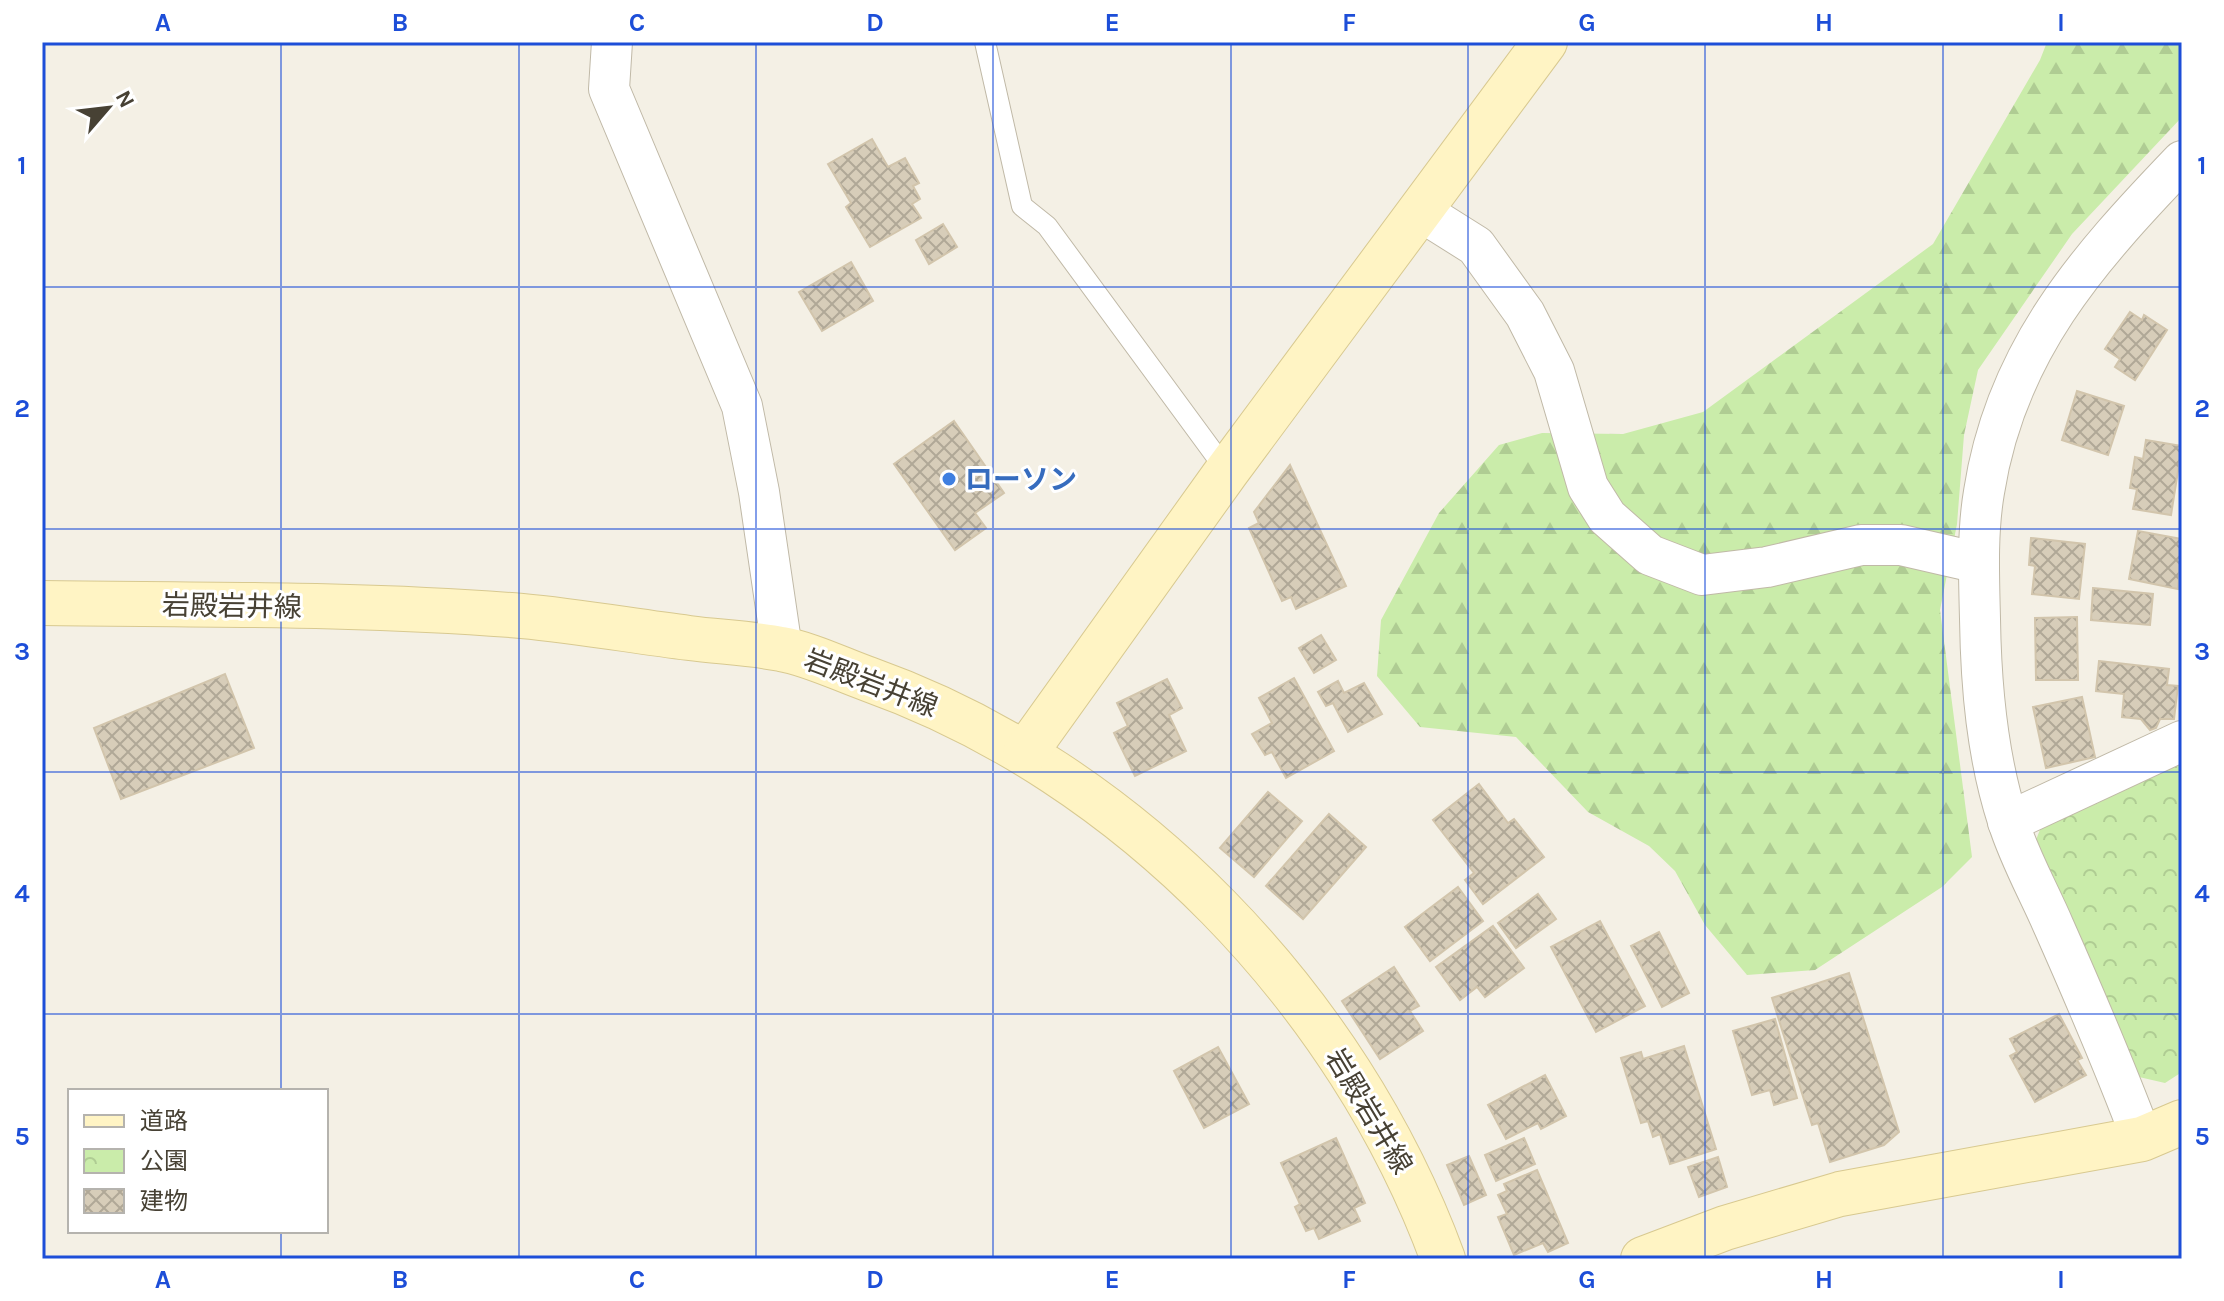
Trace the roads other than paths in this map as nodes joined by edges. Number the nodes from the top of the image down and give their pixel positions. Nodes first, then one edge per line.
1 (612, 42) edge
2 (985, 42) edge
3 (1545, 42) edge
4 (2182, 161) edge
5 (1422, 212) junction
6 (1227, 471) junction
7 (1979, 563) junction
8 (42, 603) edge
9 (782, 649) junction
10 (2182, 741) edge
11 (1025, 753) junction
12 (2008, 822) junction
13 (2182, 1122) edge
14 (2142, 1139) junction
15 (1443, 1259) edge
16 (1643, 1259) edge

1 - 9 street
2 - 6 lane
3 - 5 main road
4 - 7 street
5 - 6 main road
5 - 7 street
6 - 11 main road
7 - 12 street
8 - 9 main road, 岩殿岩井線
9 - 11 main road, 岩殿岩井線
10 - 12 street
11 - 15 main road, 岩殿岩井線
12 - 14 street
13 - 14 main road
14 - 16 main road

